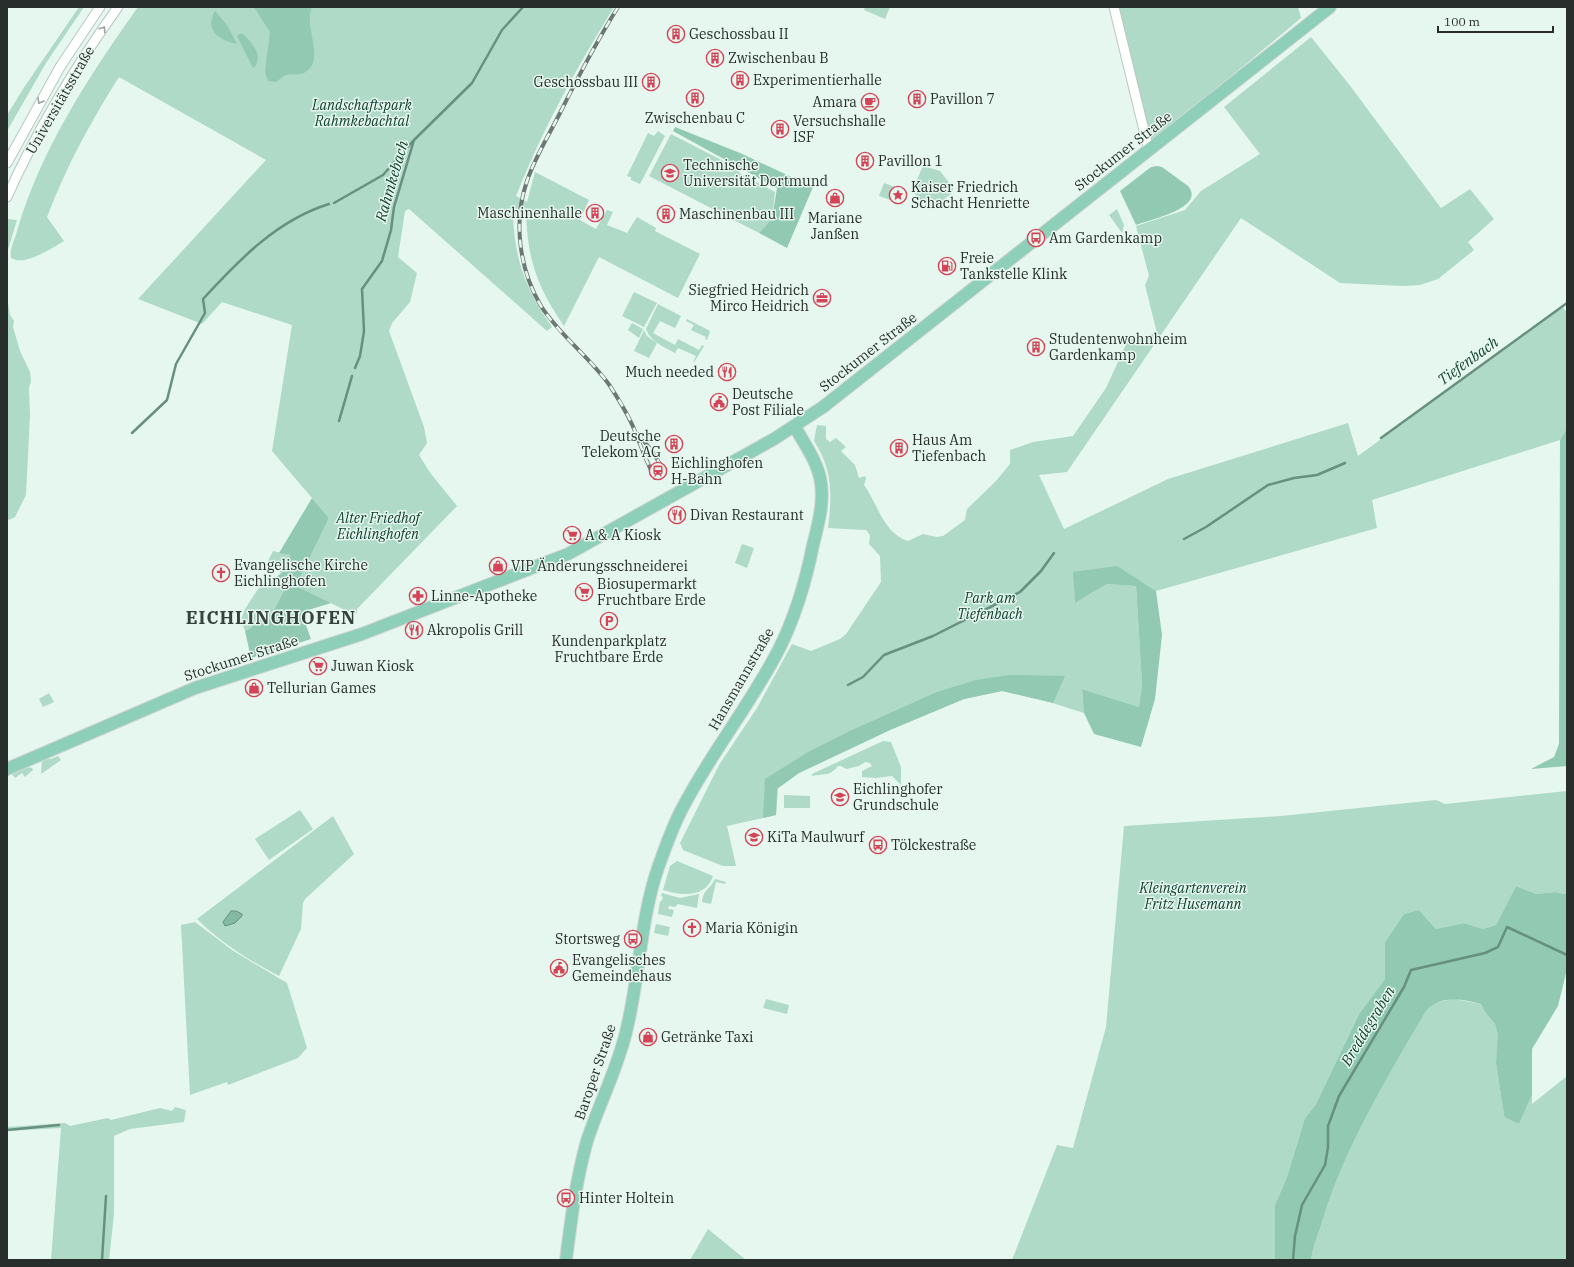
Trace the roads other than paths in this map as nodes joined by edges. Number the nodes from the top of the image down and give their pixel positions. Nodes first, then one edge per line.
1 (100, 7) edge
2 (118, 7) edge
3 (1114, 7) edge
4 (1330, 7) edge
5 (1149, 151) junction
6 (7, 163) edge
7 (7, 197) edge
8 (795, 427) junction
9 (709, 762) joint
10 (7, 770) edge
11 (566, 1260) edge

1 -> 6 street, Universitätsstraße
7 -> 2 street, Universitätsstraße
3 - 5 street
4 - 5 main road, Stockumer Straße
5 - 8 main road, Stockumer Straße
8 - 9 main road, Hansmannstraße
8 - 10 main road, Stockumer Straße
9 - 11 main road, Baroper Straße

